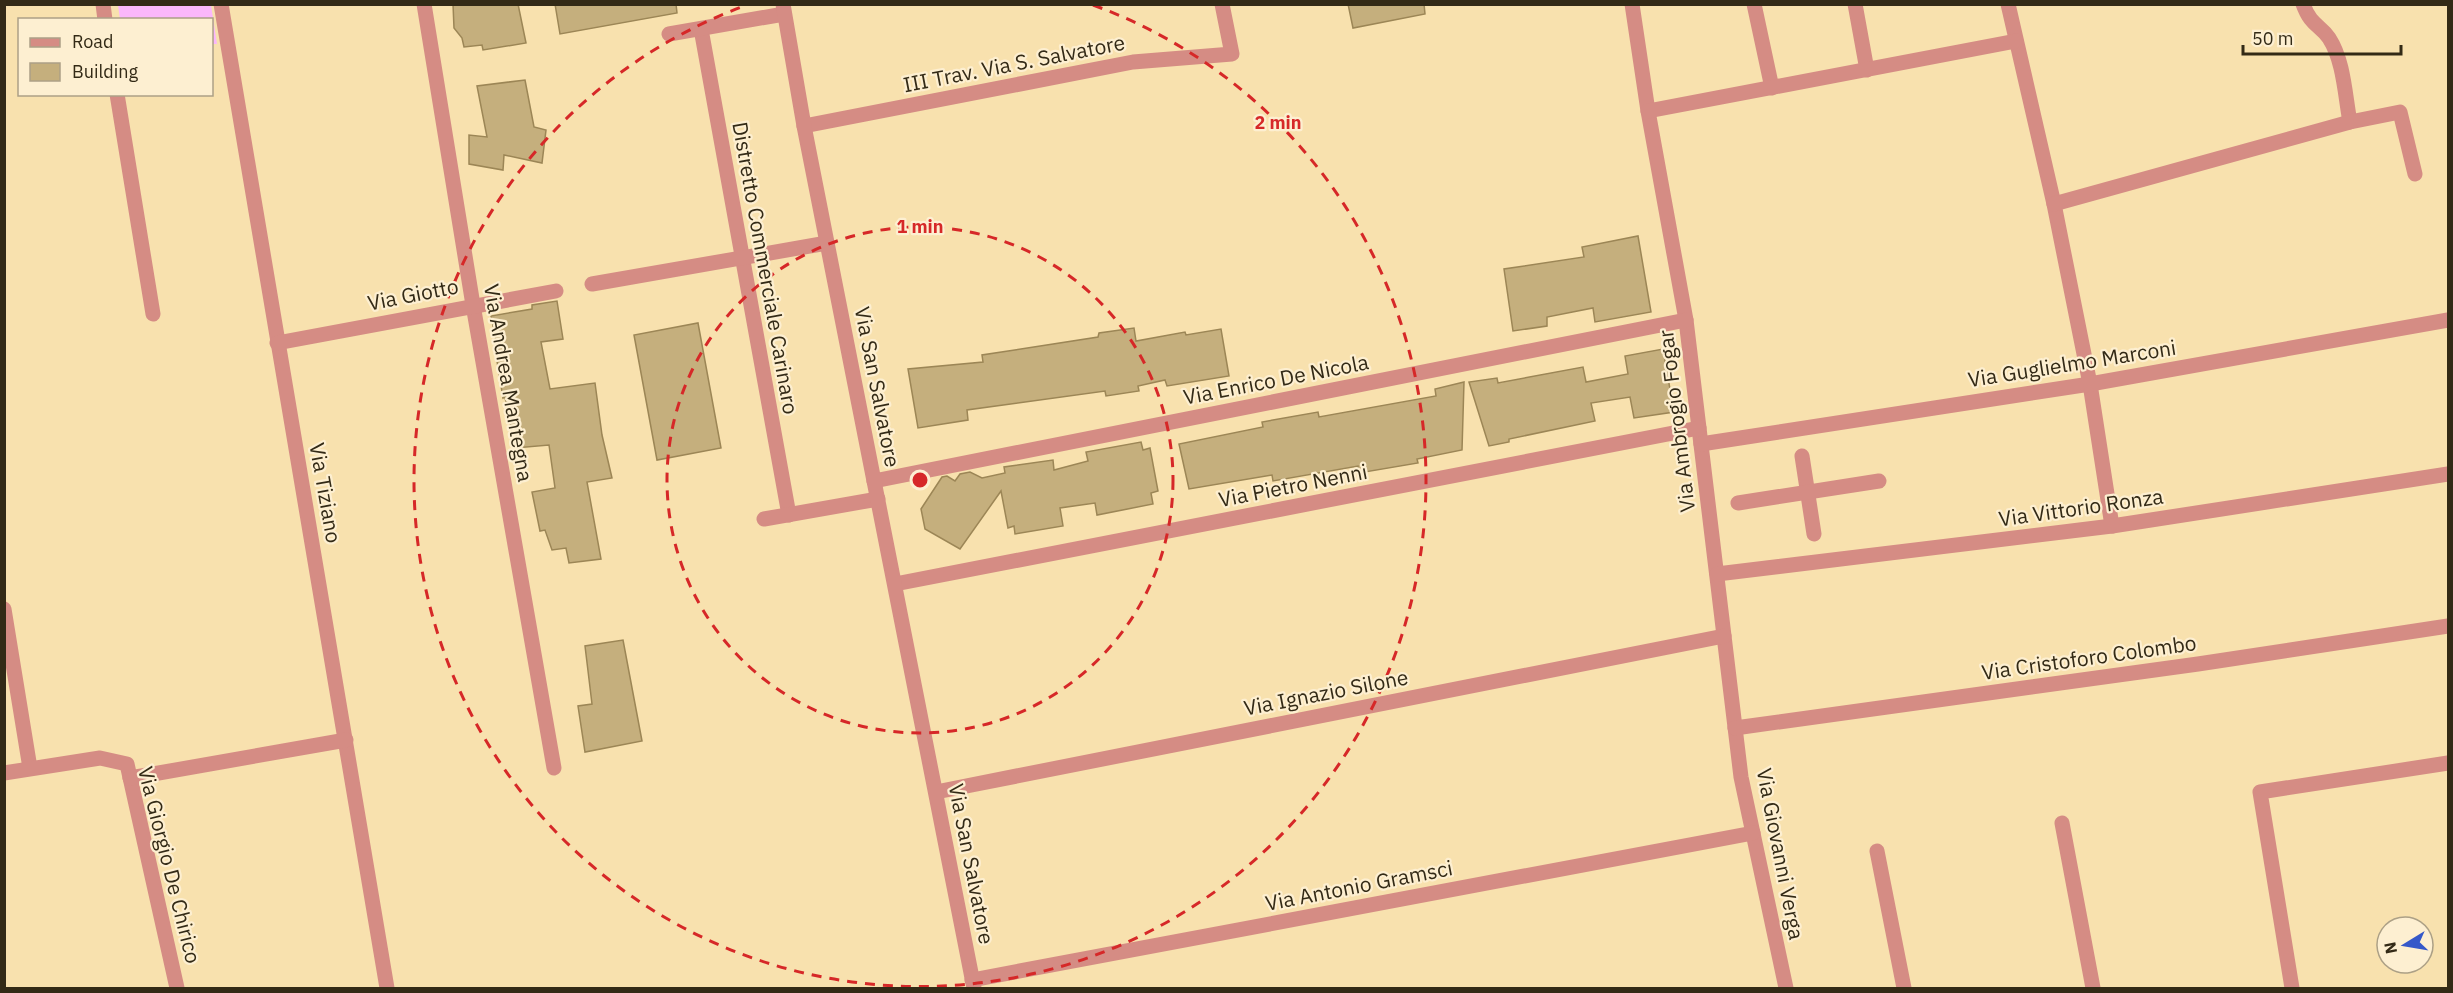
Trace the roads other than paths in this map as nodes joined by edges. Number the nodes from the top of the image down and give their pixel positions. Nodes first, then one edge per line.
1 (221, 4) edge
2 (424, 4) edge
3 (1222, 4) edge
4 (1632, 4) edge
5 (1754, 4) edge
6 (1855, 4) edge
7 (2008, 4) edge
8 (2304, 4) edge
9 (784, 9) edge
10 (700, 29) junction
11 (669, 34) dead end
12 (2016, 42) junction
13 (1867, 70) junction
14 (1772, 88) junction
15 (117, 96) edge
16 (1648, 111) junction
17 (2350, 122) junction
18 (804, 126) junction
19 (2415, 174) dead end
20 (2054, 204) junction
21 (827, 243) junction
22 (742, 259) junction
23 (592, 284) dead end
24 (556, 291) dead end
25 (473, 305) junction
26 (153, 314) dead end
27 (1686, 320) junction
28 (2448, 320) edge
29 (277, 343) junction
30 (2090, 384) junction
31 (1700, 436) junction
32 (1802, 456) dead end
33 (2448, 474) edge
34 (874, 481) junction
35 (1879, 482) dead end
36 (1808, 492) junction
37 (878, 499) junction
38 (1738, 503) dead end
39 (789, 515) junction
40 (764, 519) dead end
41 (2112, 526) junction
42 (1814, 534) dead end
43 (1717, 574) junction
44 (895, 584) junction
45 (4, 609) edge
46 (2448, 626) edge
47 (1724, 636) junction
48 (1735, 728) junction
49 (346, 740) junction
50 (2448, 763) edge
51 (30, 768) junction
52 (554, 768) dead end
53 (4, 773) edge
54 (130, 778) junction
55 (936, 792) junction
56 (2062, 823) dead end
57 (1753, 833) junction
58 (1877, 851) dead end
59 (973, 984) edge
60 (177, 988) edge
61 (387, 988) edge
62 (1786, 988) edge
63 (1904, 988) edge
64 (2093, 988) edge
65 (2292, 988) edge

1 - 29 street, Via Tiziano
2 - 25 street, Via Andrea Mantegna
3 - 18 street, III Trav. Via S. Salvatore
4 - 16 street, Via Ambrogio Fogar
5 - 14 street
6 - 13 street
7 - 12 street
8 - 17 street
9 - 10 street
9 - 18 street, Via San Salvatore
10 - 11 street
10 - 22 street, Distretto Commerciale Carinaro
12 - 13 street
12 - 20 street
13 - 14 street
14 - 16 street
15 - 26 street
16 - 27 street, Via Ambrogio Fogar
17 - 19 street
17 - 20 street
18 - 21 street, Via San Salvatore
20 - 30 street
21 - 22 street
21 - 34 street, Via San Salvatore
22 - 23 street
22 - 39 street, Distretto Commerciale Carinaro
24 - 25 street, Via Giotto
25 - 29 street, Via Giotto
25 - 52 street, Via Andrea Mantegna
27 - 31 street, Via Ambrogio Fogar
27 - 34 street, Via Enrico De Nicola
28 - 30 street, Via Guglielmo Marconi
29 - 49 street, Via Tiziano
30 - 31 street, Via Guglielmo Marconi
30 - 41 street
31 - 43 street, Via Ambrogio Fogar
31 - 44 street, Via Pietro Nenni
32 - 36 street
33 - 41 street, Via Vittorio Ronza
34 - 37 street, Via San Salvatore
35 - 36 street
36 - 38 street
36 - 42 street
37 - 39 street
37 - 44 street, Via San Salvatore
39 - 40 street
41 - 43 street, Via Vittorio Ronza
43 - 47 street, Via Ambrogio Fogar
44 - 55 street, Via San Salvatore
45 - 51 street
46 - 48 street, Via Cristoforo Colombo
47 - 48 street, Via Ambrogio Fogar
47 - 55 street, Via Ignazio Silone
48 - 57 street, Via Giovanni Verga
49 - 54 street
49 - 61 street, Via Tiziano
50 - 65 street
51 - 53 street, Via Giorgio De Chirico
51 - 54 street, Via Giorgio De Chirico
54 - 60 street, Via Giorgio De Chirico
55 - 59 street, Via San Salvatore
56 - 64 street
57 - 59 street, Via Antonio Gramsci
57 - 62 street, Via Giovanni Verga
58 - 63 street

